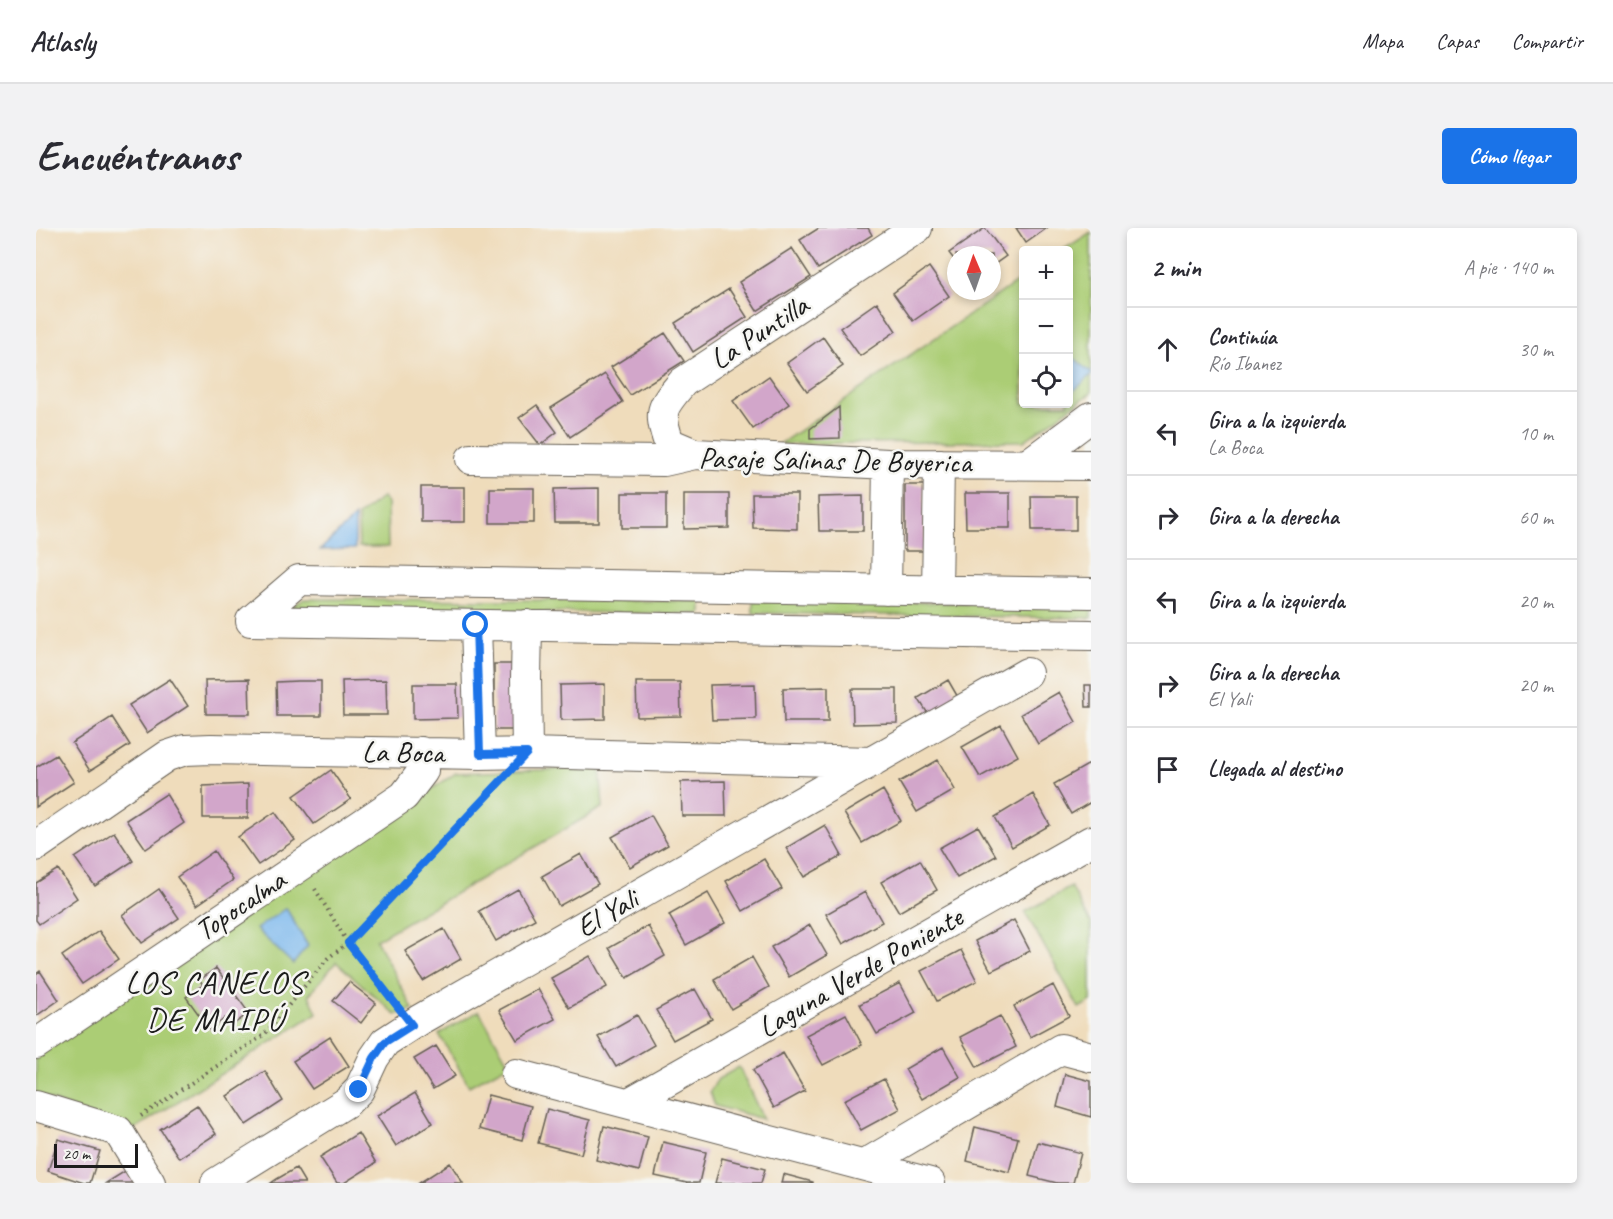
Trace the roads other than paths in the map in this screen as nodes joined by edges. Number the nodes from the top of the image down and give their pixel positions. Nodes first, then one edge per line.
1 (917, 228) edge
2 (1091, 417) edge
3 (695, 454) junction
4 (471, 459) dead end
5 (888, 464) junction
6 (939, 464) junction
7 (1028, 464) junction
8 (1091, 465) edge
9 (724, 587) junction
10 (886, 590) junction
11 (937, 591) junction
12 (1091, 594) edge
13 (476, 625) junction
14 (527, 625) junction
15 (724, 628) junction
16 (1091, 635) edge
17 (1027, 674) dead end
18 (421, 752) junction
19 (527, 753) junction
20 (480, 754) junction
21 (872, 762) junction
22 (1090, 843) edge
23 (36, 846) edge
24 (36, 1044) edge
25 (1091, 1057) edge
26 (516, 1074) dead end
27 (629, 1103) junction
28 (36, 1106) edge
29 (864, 1165) junction
30 (150, 1183) edge
31 (216, 1183) edge
32 (930, 1183) edge

1 - 3 street, La Puntilla
2 - 7 street
3 - 4 street, Pasaje Salinas De Boyerica
3 - 5 street, Pasaje Salinas De Boyerica
5 - 6 street, Pasaje Salinas De Boyerica
5 - 10 street
6 - 7 street, Pasaje Salinas De Boyerica
6 - 11 street
7 - 8 street, Pasaje Salinas De Boyerica
9 - 10 street
9 - 13 street
9 - 15 street
10 - 11 street
11 - 12 street
13 - 14 street
13 - 20 street
14 - 15 street
14 - 19 street
15 - 16 street
17 - 21 street, El Yali
18 - 20 street, La Boca
18 - 23 street, La Boca
18 - 24 street, Topocalma
19 - 20 street, La Boca
19 - 21 street, La Boca
21 - 31 street, El Yali
22 - 27 street, Laguna Verde Poniente
25 - 29 street
26 - 27 street
27 - 29 street
28 - 30 street
29 - 32 street

